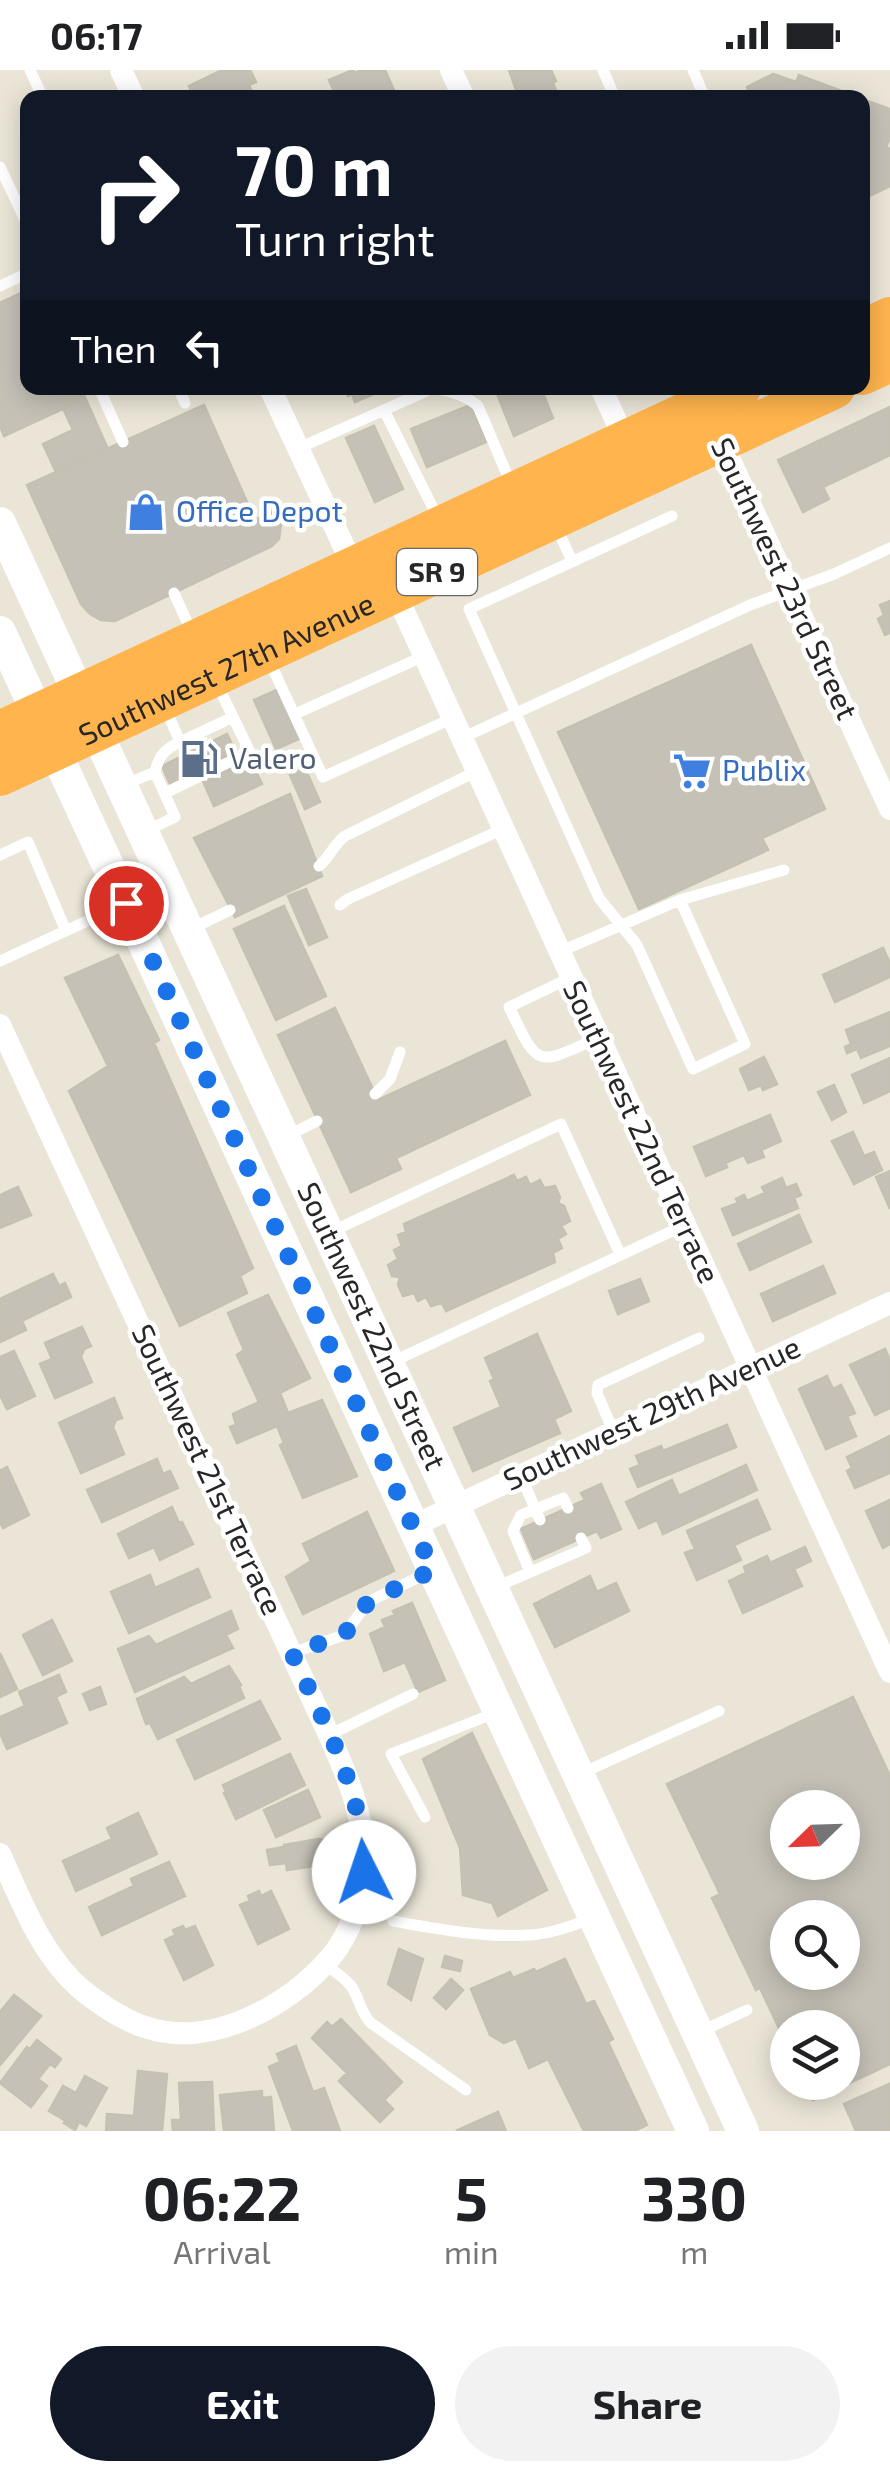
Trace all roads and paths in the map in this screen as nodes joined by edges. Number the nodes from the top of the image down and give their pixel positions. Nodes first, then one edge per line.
1 (0, 167) edge
2 (20, 209) edge
3 (102, 395) edge
4 (181, 395) edge
5 (273, 395) edge
6 (419, 395) edge
7 (457, 395) edge
8 (603, 395) edge
9 (798, 395) edge
10 (185, 403) dead end
11 (384, 410) junction
12 (721, 410) edge
13 (625, 440) junction
14 (122, 442) dead end
15 (299, 448) junction
16 (515, 493) junction
17 (572, 510) junction
18 (672, 516) dead end
19 (0, 523) edge
20 (431, 531) junction
21 (890, 548) edge
22 (572, 562) junction
23 (354, 568) junction
24 (790, 590) junction
25 (395, 592) junction
26 (174, 593) dead end
27 (322, 626) junction
28 (0, 632) edge
29 (266, 651) junction
30 (424, 656) junction
31 (205, 658) junction
32 (161, 699) junction
33 (89, 711) junction
34 (517, 713) junction
35 (294, 714) junction
36 (233, 717) junction
37 (457, 728) junction
38 (47, 731) junction
39 (0, 732) edge
40 (180, 742) junction
41 (478, 771) junction
42 (155, 772) junction
43 (0, 775) edge
44 (123, 786) junction
45 (164, 794) junction
46 (890, 809) edge
47 (503, 829) junction
48 (144, 831) junction
49 (0, 854) edge
50 (318, 866) dead end
51 (784, 870) dead end
52 (680, 900) junction
53 (126, 903) junction
54 (340, 905) dead end
55 (230, 910) dead end
56 (621, 926) junction
57 (189, 930) junction
58 (66, 931) junction
59 (559, 952) junction
60 (0, 961) edge
61 (570, 978) junction
62 (0, 1025) edge
63 (598, 1038) junction
64 (400, 1052) dead end
65 (375, 1094) dead end
66 (318, 1121) dead end
67 (284, 1138) junction
68 (241, 1157) junction
69 (685, 1225) junction
70 (328, 1233) junction
71 (620, 1254) junction
72 (890, 1303) edge
73 (699, 1338) dead end
74 (388, 1364) junction
75 (750, 1368) junction
76 (614, 1433) junction
77 (521, 1476) junction
78 (454, 1507) junction
79 (568, 1508) dead end
80 (538, 1515) junction
81 (413, 1526) junction
82 (581, 1538) dead end
83 (433, 1570) junction
84 (530, 1572) junction
85 (492, 1588) junction
86 (292, 1653) junction
87 (890, 1672) edge
88 (413, 1694) dead end
89 (499, 1711) junction
90 (718, 1711) dead end
91 (329, 1735) junction
92 (578, 1775) junction
93 (425, 1817) dead end
94 (0, 1854) edge
95 (595, 1918) junction
96 (393, 1922) dead end
97 (325, 1964) junction
98 (747, 2010) dead end
99 (698, 2032) junction
100 (466, 2090) dead end
101 (734, 2128) edge
102 (693, 2131) edge

1 - 2 lane
3 - 14 lane
4 - 10 lane
5 - 15 street
6 - 11 lane
7 - 16 lane
8 - 13 street
9 - 12 highway, Southwest 27th Avenue / SR 9
11 - 15 lane
11 - 20 lane
12 - 13 highway, Southwest 27th Avenue / SR 9
12 - 17 highway, Southwest 27th Avenue / SR 9
12 - 24 street, Southwest 23rd Street
13 - 16 highway, Southwest 27th Avenue / SR 9
13 - 17 highway
15 - 23 street
16 - 20 highway, Southwest 27th Avenue / SR 9
17 - 22 lane
17 - 25 highway, Southwest 27th Avenue / SR 9
18 - 22 lane
19 - 33 main road, Southwest 22nd Street
20 - 23 highway, Southwest 27th Avenue / SR 9
20 - 25 highway
21 - 24 lane
22 - 34 lane
23 - 27 highway
23 - 31 highway, Southwest 27th Avenue / SR 9
24 - 34 lane
24 - 46 street, Southwest 23rd Street
25 - 27 highway, Southwest 27th Avenue / SR 9
25 - 30 street, Southwest 22nd Terrace
26 - 31 lane
27 - 29 highway, Southwest 27th Avenue / SR 9
28 - 38 main road, Southwest 22nd Street
29 - 31 highway, Southwest 27th Avenue / SR 9
29 - 35 lane
30 - 35 lane
30 - 37 street, Southwest 22nd Terrace
31 - 32 highway, Southwest 27th Avenue / SR 9
31 - 33 highway, Southwest 27th Avenue / SR 9
31 - 36 lane
32 - 33 highway, Southwest 27th Avenue / SR 9
32 - 40 lane
33 - 38 highway, Southwest 27th Avenue / SR 9
33 - 44 main road, Southwest 22nd Street
34 - 37 lane
34 - 56 lane
35 - 37 lane
36 - 40 lane
36 - 45 lane
37 - 41 street, Southwest 22nd Terrace
38 - 39 highway, Southwest 27th Avenue / SR 9
38 - 43 highway, Southwest 27th Avenue / SR 9
38 - 53 main road, Southwest 22nd Street
40 - 42 lane
41 - 47 street, Southwest 22nd Terrace
41 - 50 lane
42 - 44 lane
42 - 45 lane
44 - 48 main road, Southwest 22nd Street
45 - 48 lane
47 - 54 lane
47 - 59 street, Southwest 22nd Terrace
48 - 57 main road, Southwest 22nd Street
49 - 58 lane
51 - 52 lane
52 - 56 lane
52 - 56 lane
53 - 58 lane
53 - 68 main road, Southwest 22nd Street
55 - 57 lane
56 - 59 lane
57 - 67 main road, Southwest 22nd Street
58 - 60 lane
59 - 61 street, Southwest 22nd Terrace
61 - 63 street, Southwest 22nd Terrace
61 - 63 lane
62 - 86 street, Southwest 21st Terrace
63 - 69 street, Southwest 22nd Terrace
64 - 65 lane
66 - 67 lane
67 - 68 main road
67 - 70 main road, Southwest 22nd Street
68 - 81 main road, Southwest 22nd Street
69 - 71 lane
69 - 75 street, Southwest 22nd Terrace
70 - 71 lane
70 - 74 main road, Southwest 22nd Street
71 - 74 lane
72 - 75 street, Southwest 29th Avenue
73 - 76 lane
74 - 78 main road, Southwest 22nd Street
75 - 76 street, Southwest 29th Avenue
75 - 87 street, Southwest 22nd Terrace
76 - 77 street, Southwest 29th Avenue
77 - 78 street, Southwest 29th Avenue
77 - 80 lane
78 - 81 street, Southwest 29th Avenue
78 - 85 main road, Southwest 22nd Street
79 - 80 lane
80 - 84 lane
81 - 83 main road, Southwest 22nd Street
82 - 84 lane
83 - 86 lane
83 - 89 main road, Southwest 22nd Street
84 - 85 lane
85 - 92 main road, Southwest 22nd Street
86 - 91 street, Southwest 21st Terrace
88 - 91 lane
89 - 93 lane
89 - 95 main road, Southwest 22nd Street
90 - 92 lane
91 - 97 street, Southwest 21st Terrace
92 - 99 main road, Southwest 22nd Street
94 - 97 street, Southwest 21st Terrace
95 - 96 lane
95 - 102 main road, Southwest 22nd Street
97 - 100 lane
98 - 99 lane
99 - 101 main road, Southwest 22nd Street

